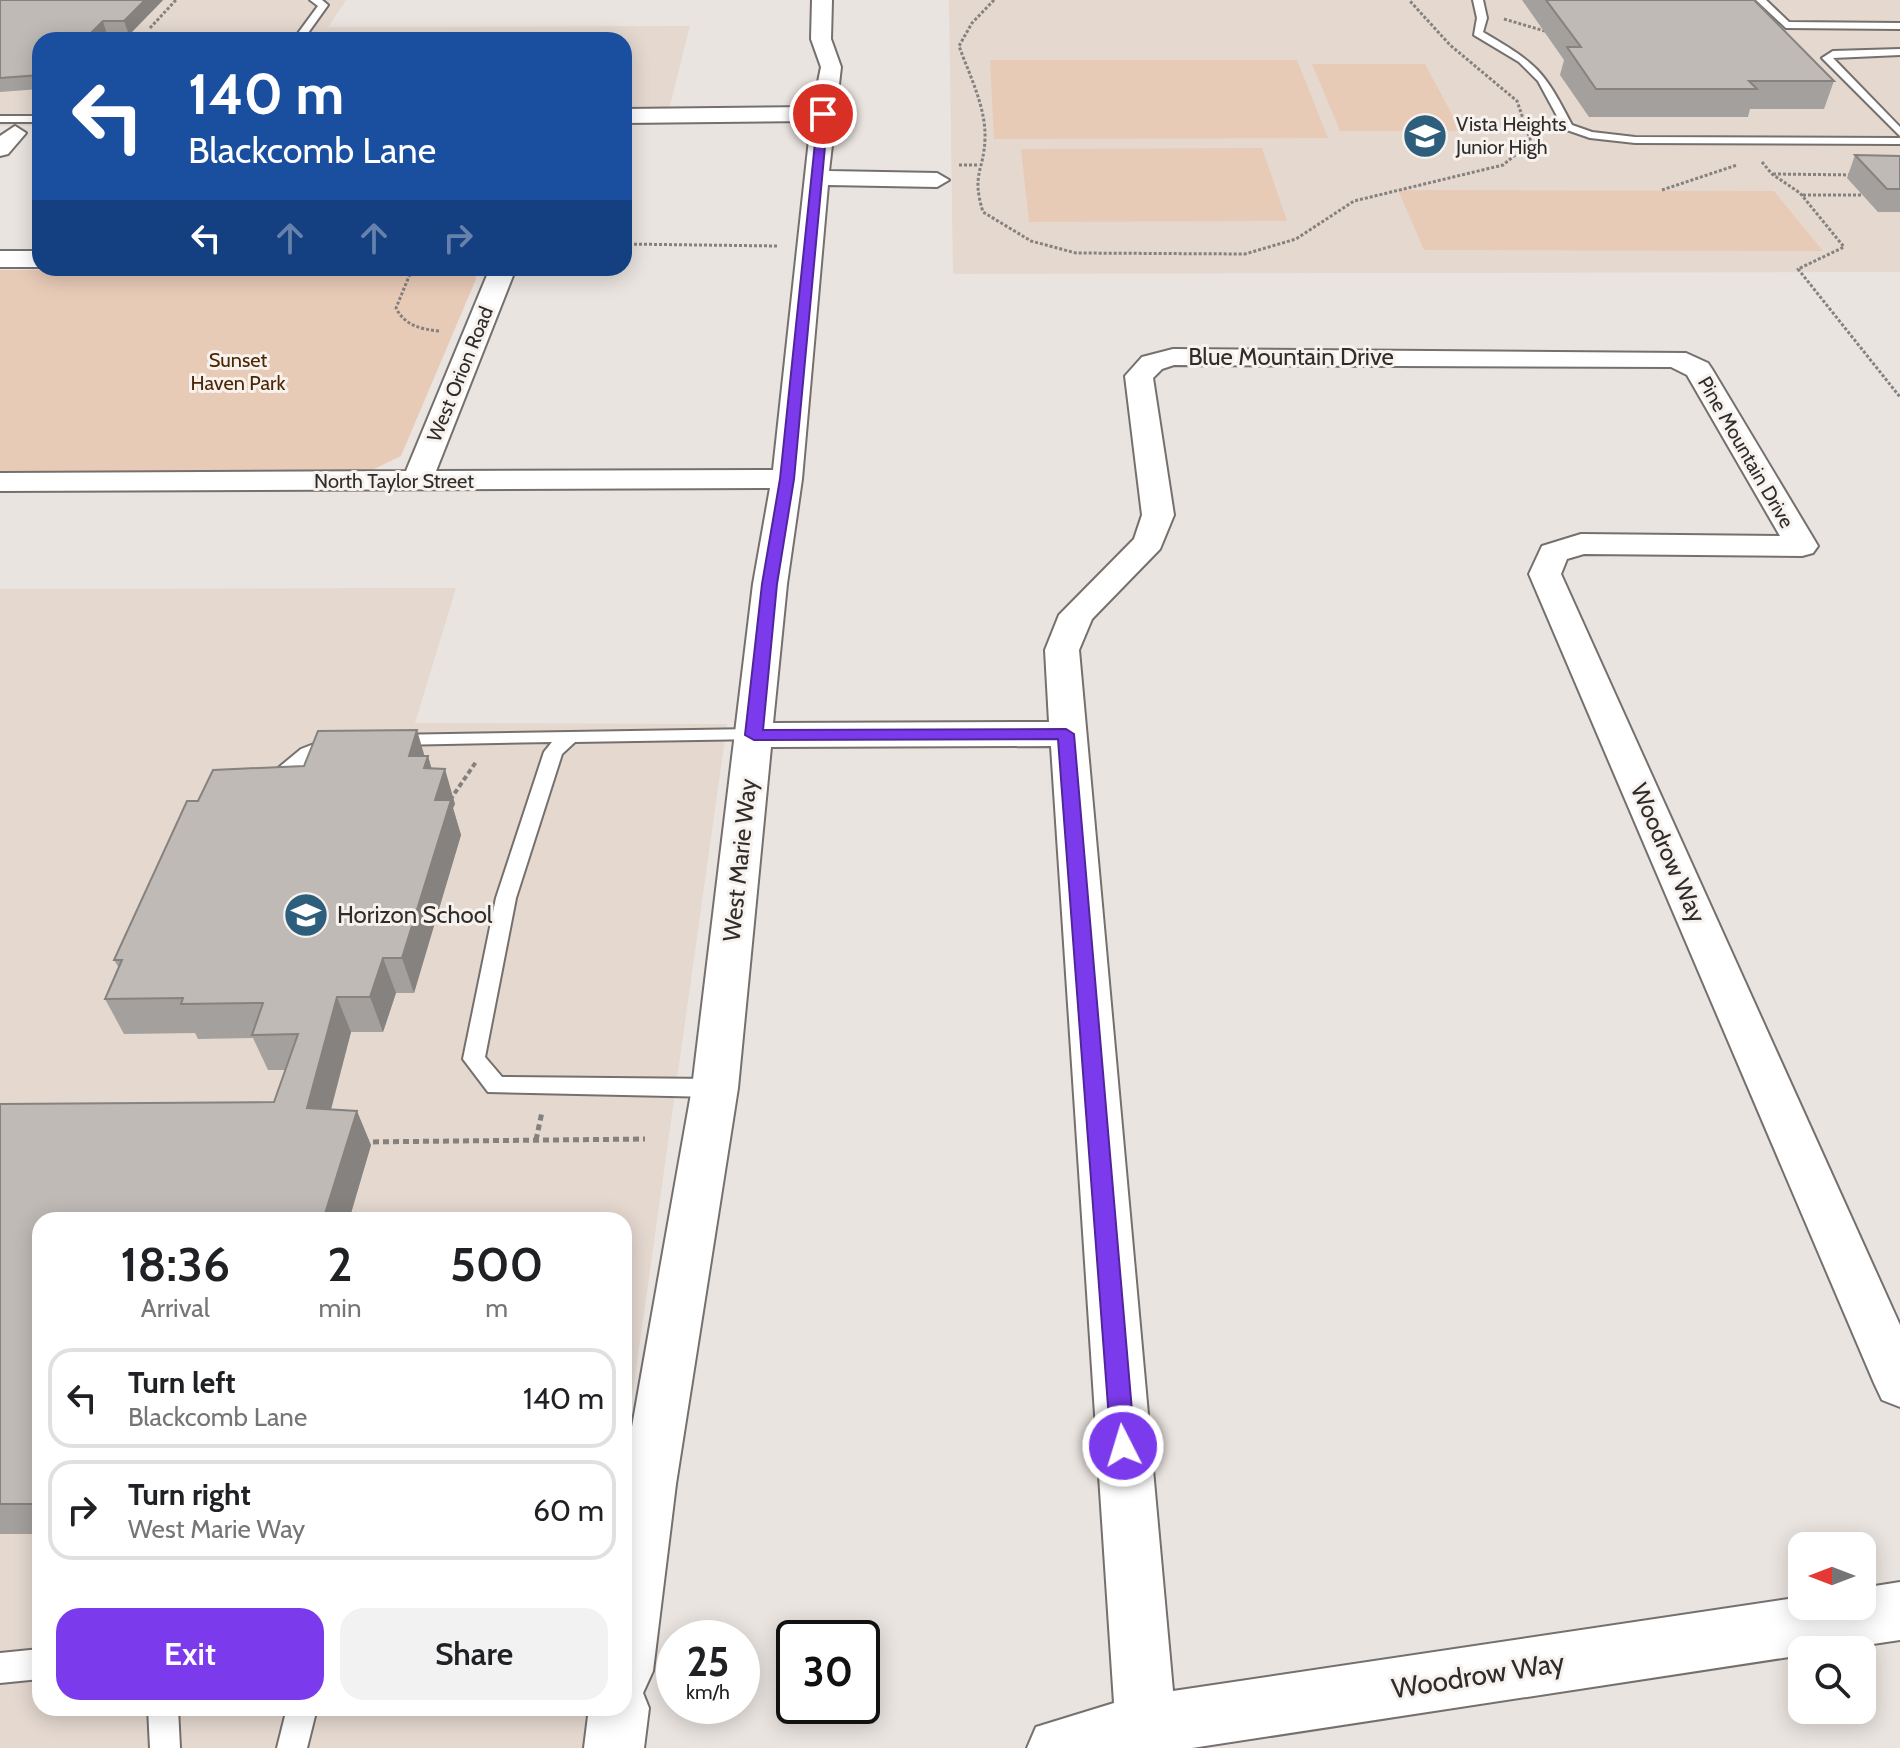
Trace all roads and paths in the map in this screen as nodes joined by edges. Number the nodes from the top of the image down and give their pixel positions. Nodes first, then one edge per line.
1 (176, 0) edge
2 (315, 0) edge
3 (822, 0) edge
4 (994, 0) edge
5 (1409, 0) edge
6 (1478, 0) edge
7 (1761, 0) edge
8 (1900, 26) edge
9 (150, 28) dead end
10 (304, 32) edge
11 (1900, 52) edge
12 (823, 114) junction
13 (632, 116) edge
14 (32, 122) edge
15 (1900, 133) edge
16 (5, 134) edge
17 (1900, 141) edge
18 (1758, 157) dead end
19 (1744, 162) dead end
20 (1772, 174) junction
21 (1868, 175) edge
22 (816, 178) junction
23 (937, 180) dead end
24 (1662, 190) dead end
25 (1802, 195) junction
26 (1862, 195) edge
27 (632, 244) edge
28 (777, 246) dead end
29 (0, 259) edge
30 (32, 259) edge
31 (409, 276) edge
32 (500, 276) edge
33 (439, 331) dead end
34 (1686, 363) joint
35 (1900, 397) edge
36 (787, 479) junction
37 (417, 481) junction
38 (0, 482) edge
39 (1802, 546) joint
40 (1066, 734) junction
41 (754, 735) junction
42 (570, 736) junction
43 (483, 752) dead end
44 (273, 782) edge
45 (447, 804) edge
46 (715, 1088) junction
47 (542, 1112) dead end
48 (645, 1139) dead end
49 (536, 1140) junction
50 (353, 1143) edge
51 (1900, 1383) edge
52 (636, 1484) edge
53 (632, 1546) edge
54 (1900, 1611) edge
55 (32, 1665) edge
56 (0, 1668) edge
57 (163, 1716) edge
58 (300, 1716) edge
59 (618, 1716) edge
60 (1146, 1725) junction
61 (165, 1748) edge
62 (292, 1748) edge
63 (614, 1748) edge
64 (1057, 1748) edge

1 - 9 path
2 - 10 lane
3 - 12 street, West Marie Way
4 - 5 path
6 - 17 lane
7 - 8 lane
11 - 15 lane
12 - 13 street
12 - 22 street, West Marie Way
14 - 16 lane
18 - 20 path
19 - 24 path
20 - 21 path
20 - 25 path
22 - 23 street
22 - 36 street, West Marie Way
25 - 26 path
25 - 35 path
27 - 28 path
29 - 30 street
31 - 33 path
32 - 37 street, West Orion Road
34 - 39 street, Pine Mountain Drive
34 - 40 street, Blue Mountain Drive
36 - 37 street, North Taylor Street
36 - 41 street, West Marie Way
37 - 38 street, North Taylor Street
39 - 51 street, Woodrow Way
40 - 41 street
40 - 60 street, Blue Mountain Drive
41 - 42 lane
41 - 46 street, West Marie Way
42 - 44 lane
42 - 46 lane
43 - 45 path
46 - 52 street, West Marie Way
47 - 49 path
48 - 49 path
49 - 50 path
52 - 53 street, West Marie Way
54 - 60 street, Woodrow Way
55 - 56 lane
57 - 61 lane
58 - 62 lane
59 - 63 street
60 - 64 street, Woodrow Way

